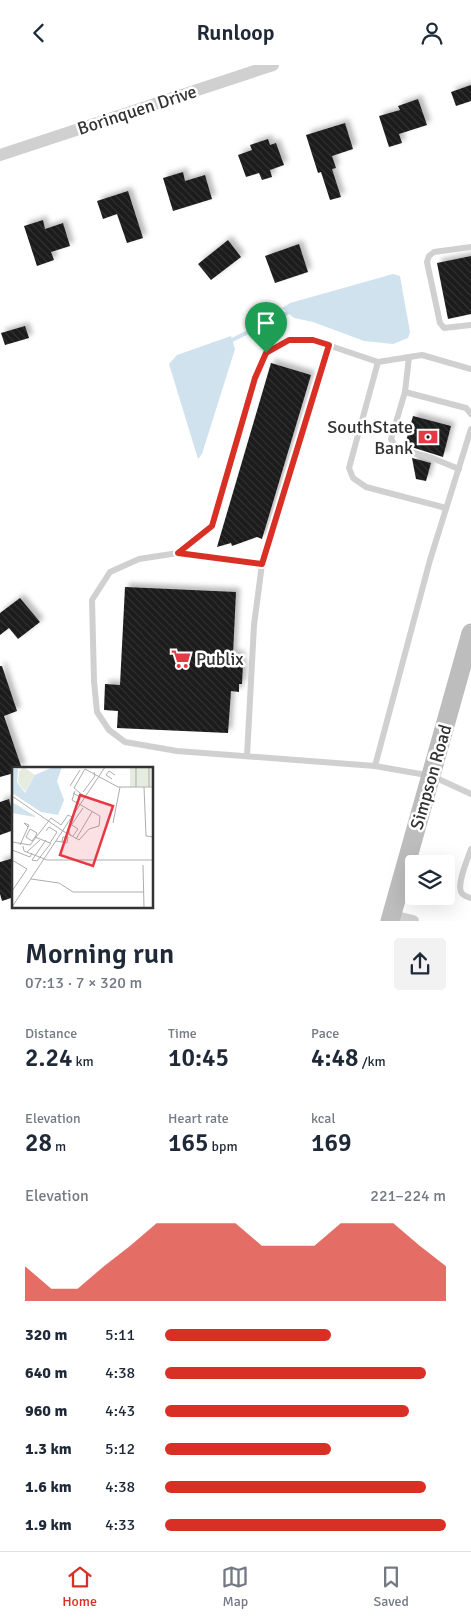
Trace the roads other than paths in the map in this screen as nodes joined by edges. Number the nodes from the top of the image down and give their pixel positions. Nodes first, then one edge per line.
1 (273, 65) edge
2 (0, 155) edge
3 (471, 247) edge
4 (471, 325) edge
5 (329, 345) junction
6 (409, 357) junction
7 (378, 362) junction
8 (471, 369) edge
9 (405, 392) junction
10 (471, 414) edge
11 (471, 429) edge
12 (459, 469) junction
13 (446, 508) junction
14 (178, 553) junction
15 (262, 564) junction
16 (471, 633) edge
17 (247, 756) junction
18 (375, 766) junction
19 (432, 776) junction
20 (471, 794) edge
21 (471, 849) edge
22 (471, 898) edge
23 (391, 918) edge
24 (413, 921) edge

1 - 2 street, Borinquen Drive
3 - 4 lane
5 - 7 lane
5 - 14 lane
5 - 15 lane
6 - 7 lane
6 - 8 lane
6 - 9 lane
7 - 13 lane
9 - 10 lane
9 - 12 lane
11 - 12 lane
12 - 13 lane
13 - 18 lane
14 - 15 lane
14 - 17 lane
15 - 17 lane
16 - 19 main road, Simpson Road
17 - 18 lane
18 - 19 lane
19 - 20 lane
19 - 23 main road, Simpson Road
21 - 22 lane
23 - 24 street

